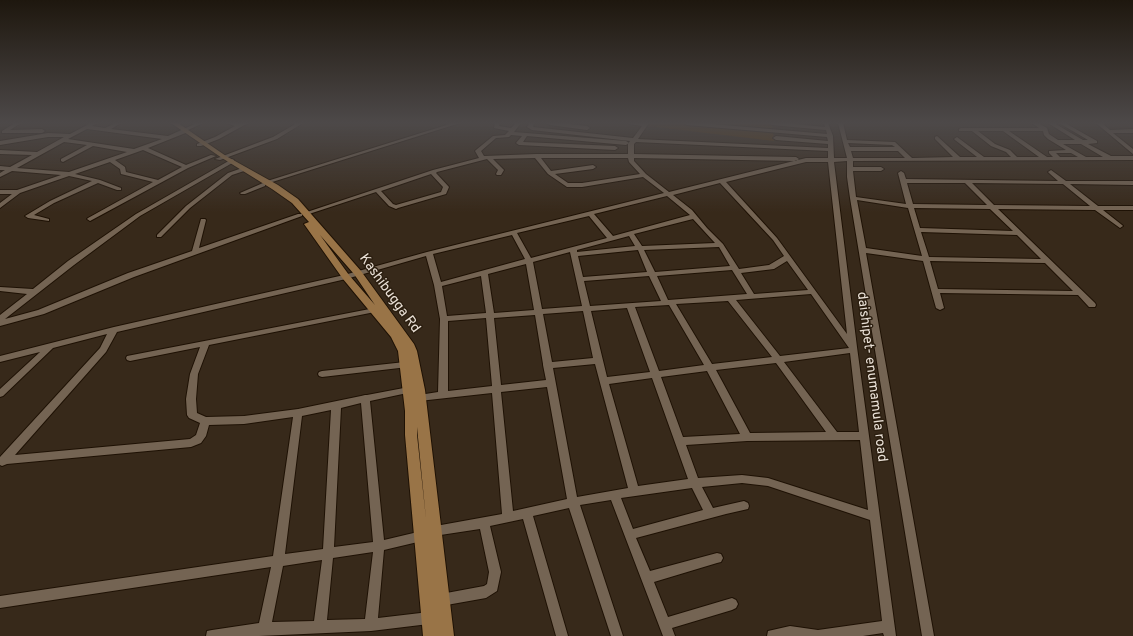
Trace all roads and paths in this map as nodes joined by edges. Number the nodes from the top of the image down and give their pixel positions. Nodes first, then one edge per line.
1 (14, 153) edge
2 (77, 153) edge
3 (129, 153) edge
4 (154, 153) edge
5 (214, 153) edge
6 (239, 153) edge
7 (364, 153) edge
8 (480, 153) edge
9 (631, 153) edge
10 (678, 153) edge
11 (724, 153) edge
12 (813, 153) edge
13 (830, 153) edge
14 (845, 153) edge
15 (848, 153) edge
16 (904, 153) edge
17 (951, 153) edge
18 (975, 153) edge
19 (1010, 153) edge
20 (1037, 153) edge
21 (1052, 153) edge
22 (1075, 153) edge
23 (1100, 153) edge
24 (40, 154) joint
25 (536, 156) junction
26 (630, 156) junction
27 (678, 157) junction
28 (486, 158) junction
29 (725, 158) junction
30 (850, 158) junction
31 (1133, 158) edge
32 (110, 159) junction
33 (223, 159) junction
34 (910, 159) junction
35 (983, 159) junction
36 (1016, 159) junction
37 (1046, 159) junction
38 (1059, 159) junction
39 (1085, 159) junction
40 (1112, 159) junction
41 (63, 160) dead end
42 (806, 160) junction
43 (958, 160) junction
44 (186, 167) junction
45 (592, 167) dead end
46 (0, 168) edge
47 (11, 169) junction
48 (850, 169) junction
49 (880, 169) dead end
50 (242, 170) junction
51 (432, 172) junction
52 (1051, 172) dead end
53 (550, 173) junction
54 (901, 173) dead end
55 (69, 174) junction
56 (499, 174) dead end
57 (644, 174) junction
58 (0, 175) edge
59 (98, 181) junction
60 (722, 181) junction
61 (904, 181) junction
62 (158, 182) junction
63 (967, 182) junction
64 (1065, 183) junction
65 (1133, 183) edge
66 (265, 184) junction
67 (119, 189) dead end
68 (377, 190) junction
69 (0, 192) edge
70 (18, 192) junction
71 (243, 193) dead end
72 (668, 194) junction
73 (853, 198) junction
74 (0, 206) edge
75 (911, 206) junction
76 (990, 206) junction
77 (1097, 207) junction
78 (1133, 208) edge
79 (590, 213) junction
80 (304, 214) junction
81 (695, 216) junction
82 (90, 219) dead end
83 (47, 220) dead end
84 (203, 220) dead end
85 (1120, 226) dead end
86 (918, 230) junction
87 (514, 232) junction
88 (630, 233) junction
89 (1017, 233) junction
90 (159, 236) dead end
91 (612, 238) junction
92 (721, 245) junction
93 (640, 248) junction
94 (862, 250) junction
95 (574, 251) junction
96 (195, 252) junction
97 (429, 253) junction
98 (788, 257) junction
99 (926, 259) junction
100 (529, 260) junction
101 (1047, 261) junction
102 (736, 269) junction
103 (358, 273) junction
104 (484, 273) junction
105 (652, 274) junction
106 (346, 277) junction
107 (580, 279) junction
108 (438, 285) junction
109 (0, 289) edge
110 (35, 292) junction
111 (813, 292) junction
112 (936, 292) junction
113 (1080, 293) junction
114 (752, 297) junction
115 (730, 298) junction
116 (668, 302) junction
117 (630, 305) junction
118 (1092, 305) dead end
119 (587, 308) junction
120 (940, 308) dead end
121 (378, 309) junction
122 (540, 312) junction
123 (490, 316) junction
124 (1, 319) edge
125 (444, 319) junction
126 (114, 330) junction
127 (205, 344) junction
128 (52, 345) junction
129 (853, 348) junction
130 (130, 358) dead end
131 (778, 359) junction
132 (0, 360) edge
133 (598, 361) junction
134 (405, 364) junction
135 (547, 364) junction
136 (710, 368) junction
137 (322, 374) dead end
138 (657, 374) junction
139 (604, 381) junction
140 (550, 383) junction
141 (496, 389) junction
142 (409, 390) junction
143 (0, 394) edge
144 (443, 394) junction
145 (365, 398) junction
146 (419, 398) junction
147 (336, 405) junction
148 (298, 413) junction
149 (205, 421) junction
150 (833, 435) junction
151 (864, 436) junction
152 (747, 437) junction
153 (680, 441) junction
154 (2, 462) edge
155 (695, 483) junction
156 (634, 491) junction
157 (614, 495) junction
158 (573, 502) junction
159 (744, 506) dead end
160 (528, 514) junction
161 (710, 514) junction
162 (875, 517) junction
163 (508, 518) junction
164 (484, 524) junction
165 (434, 531) junction
166 (629, 534) junction
167 (422, 536) junction
168 (379, 546) junction
169 (328, 554) junction
170 (717, 558) dead end
171 (278, 561) junction
172 (646, 578) junction
173 (441, 600) junction
174 (0, 602) edge
175 (732, 604) dead end
176 (429, 618) junction
177 (371, 625) junction
178 (320, 627) junction
179 (264, 629) junction
180 (667, 630) edge
181 (889, 631) edge
182 (212, 636) edge
183 (431, 636) edge
184 (446, 636) edge
185 (562, 636) edge
186 (617, 636) edge
187 (773, 636) edge
188 (819, 636) edge
189 (928, 636) edge

1 - 24 street
2 - 41 street
3 - 32 street
4 - 44 street
5 - 33 main road, Kashibugga Rd
6 - 33 street
7 - 66 street
8 - 28 street
9 - 26 street
10 - 27 street
11 - 29 street
12 - 42 street
13 - 129 street, daishipet- enumamula road
14 - 30 street
15 - 30 street
16 - 34 street
17 - 43 street
18 - 35 street
19 - 36 street
20 - 37 street
21 - 38 street
22 - 39 street
23 - 40 street
24 - 47 street
25 - 26 street
25 - 28 street
25 - 53 street
26 - 27 street
26 - 57 street
27 - 29 street
28 - 51 street
28 - 56 street
29 - 42 street
30 - 34 street
30 - 48 street
31 - 40 street
32 - 55 street
32 - 62 street
33 - 44 street
33 - 50 main road, Kashibugga Rd
33 - 110 street
34 - 43 street
35 - 36 street
35 - 43 street
36 - 37 street
37 - 38 street
38 - 39 street
39 - 40 street
42 - 60 street
44 - 62 street
45 - 53 street
46 - 47 street
47 - 55 street
47 - 58 street
48 - 49 street
48 - 73 street
50 - 66 main road, Kashibugga Rd
50 - 90 street
51 - 68 street
51 - 68 street
52 - 64 street
53 - 57 street
54 - 61 street
55 - 59 street
55 - 70 street
57 - 72 street
59 - 67 street
59 - 83 street
60 - 72 street
60 - 98 street
61 - 63 street
61 - 75 street
62 - 82 street
63 - 64 street
63 - 76 street
64 - 65 street
64 - 77 street
66 - 71 street
66 - 80 main road, Kashibugga Rd
68 - 80 street
69 - 70 street
70 - 74 street
72 - 79 street
72 - 81 street
73 - 75 street
73 - 94 street
75 - 76 street
75 - 86 street
76 - 77 street
76 - 89 street
77 - 78 street
77 - 85 street
79 - 87 street
79 - 91 street
80 - 96 street
80 - 103 main road, Kashibugga Rd
80 - 106 main road, Kashibugga Rd
81 - 88 street
81 - 92 street
84 - 96 street
86 - 89 street
86 - 99 street
87 - 97 street
87 - 100 street
88 - 91 street
88 - 93 street
89 - 101 street
91 - 95 street
92 - 93 street
92 - 102 street
93 - 95 street
93 - 105 street
94 - 99 street
94 - 189 street
95 - 100 street
95 - 107 street
96 - 124 street
97 - 103 street
97 - 108 street
98 - 102 street
98 - 111 street
99 - 101 street
99 - 112 street
100 - 104 street
100 - 122 street
101 - 113 street
102 - 105 street
102 - 114 street
103 - 106 street
103 - 121 main road, Kashibugga Rd
104 - 108 street
104 - 123 street
105 - 107 street
105 - 116 street
106 - 121 main road, Kashibugga Rd
106 - 126 street
107 - 119 street
108 - 125 street
109 - 110 street
110 - 124 street
111 - 114 street
111 - 129 street
112 - 113 street
112 - 120 street
113 - 118 street
114 - 115 street
115 - 116 street
115 - 131 street
116 - 117 street
116 - 136 street
117 - 119 street
117 - 138 street
119 - 122 street
119 - 133 street
121 - 127 street
121 - 134 main road, Kashibugga Rd
121 - 146 main road, Kashibugga Rd
122 - 123 street
122 - 135 street
123 - 125 street
123 - 141 street
125 - 144 street
126 - 128 street
126 - 154 street
127 - 130 street
127 - 149 street
128 - 132 street
128 - 143 street
129 - 131 street
129 - 151 street, daishipet- enumamula road
131 - 136 street
131 - 150 street
133 - 135 street
133 - 139 street
134 - 137 street
134 - 142 main road, Kashibugga Rd
135 - 140 street
136 - 138 street
136 - 152 street
138 - 139 street
138 - 153 street
139 - 156 street
140 - 141 street
140 - 158 street
141 - 144 street
141 - 163 street
142 - 145 street
142 - 167 main road, Kashibugga Rd
144 - 146 street
145 - 147 street
145 - 168 street
146 - 165 main road, Kashibugga Rd
147 - 148 street
147 - 169 street
148 - 149 street
148 - 171 street
149 - 154 street
150 - 151 street
150 - 152 street
151 - 162 street, daishipet- enumamula road
152 - 153 street
153 - 155 street
155 - 156 street
155 - 161 street
155 - 162 street
156 - 157 street
157 - 158 street
157 - 166 street
158 - 160 street
158 - 186 street
159 - 161 street
160 - 163 street
160 - 185 street
161 - 166 street
162 - 181 street, daishipet- enumamula road
163 - 164 street
164 - 165 street
164 - 173 street
165 - 173 main road, Kashibugga Rd
166 - 172 street
167 - 168 street
167 - 176 main road, Kashibugga Rd
168 - 169 street
168 - 177 street
169 - 171 street
169 - 178 street
170 - 172 street
171 - 174 street
171 - 179 street
172 - 180 street
173 - 184 main road, Kashibugga Rd
175 - 180 street
176 - 177 street
176 - 183 main road, Kashibugga Rd
177 - 178 street
178 - 179 street
179 - 182 street
181 - 188 street
187 - 188 street

